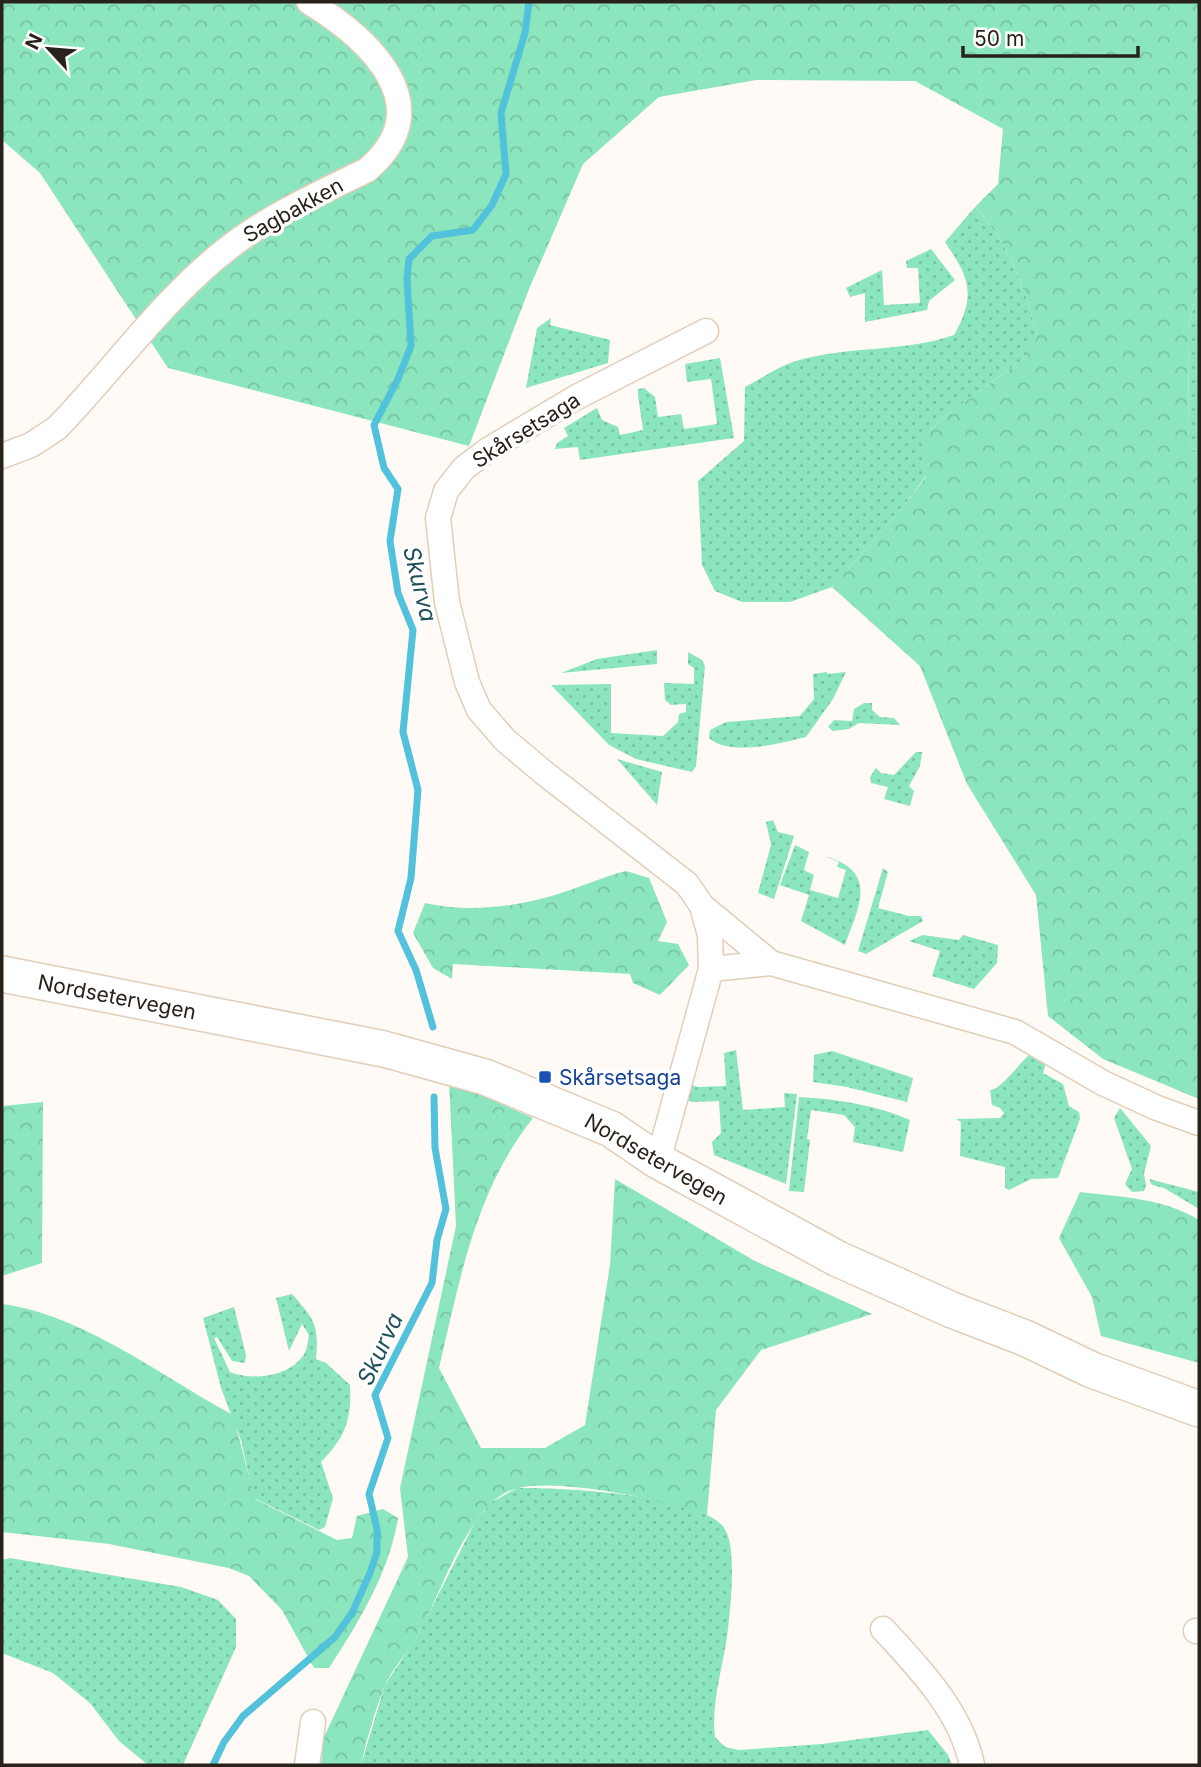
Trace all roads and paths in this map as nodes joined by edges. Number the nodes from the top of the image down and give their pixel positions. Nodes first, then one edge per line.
1 (309, 2) edge
2 (706, 331) dead end
3 (2, 456) edge
4 (702, 906) junction
5 (771, 963) junction
6 (711, 970) junction
7 (2, 974) edge
8 (1199, 1123) edge
9 (658, 1161) junction
10 (1199, 1409) edge
11 (883, 1629) dead end
12 (313, 1721) dead end
13 (307, 1765) edge
14 (972, 1765) edge

1 - 3 street, Sagbakken
2 - 4 street, Skårsetsaga
4 - 5 street, Skårsetsaga
4 - 6 street, Skårsetsaga
5 - 6 street, Skårsetsaga
5 - 8 street, Skårsetsaga
6 - 9 street, Skårsetsaga
7 - 9 main road, Nordsetervegen
9 - 10 main road, Nordsetervegen
11 - 14 street
12 - 13 street

